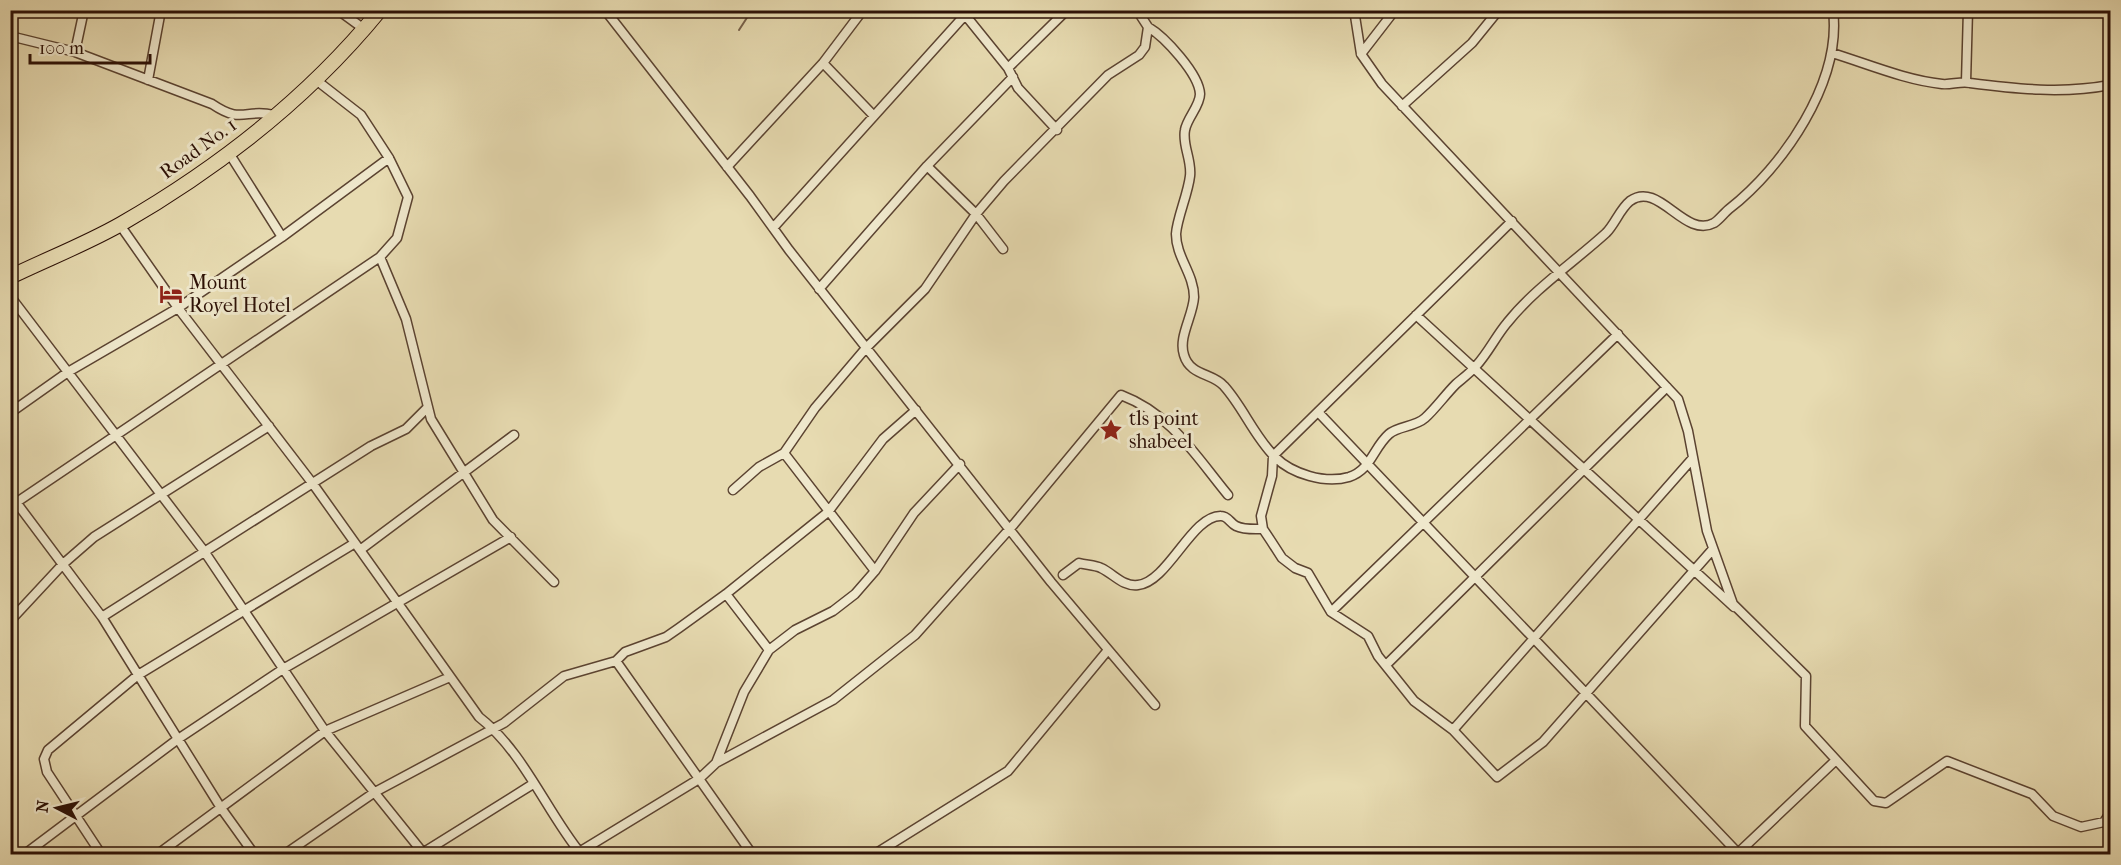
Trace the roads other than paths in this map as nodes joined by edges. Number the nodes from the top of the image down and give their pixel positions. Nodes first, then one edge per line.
1 (11, 10) edge
2 (84, 10) edge
3 (160, 10) edge
4 (338, 10) edge
5 (380, 10) edge
6 (604, 10) edge
7 (863, 10) edge
8 (1067, 10) edge
9 (1137, 10) edge
10 (1350, 10) edge
11 (1395, 10) edge
12 (1492, 10) edge
13 (1833, 10) edge
14 (1968, 10) edge
15 (1499, 11) edge
16 (964, 13) edge
17 (10, 19) edge
18 (1148, 27) junction
19 (364, 29) junction
20 (10, 36) edge
21 (75, 52) junction
22 (1832, 53) junction
23 (1361, 54) junction
24 (823, 63) junction
25 (1008, 68) junction
26 (1013, 77) junction
27 (148, 80) junction
28 (316, 80) junction
29 (1966, 82) junction
30 (2110, 85) edge
31 (1402, 106) junction
32 (274, 115) junction
33 (874, 116) junction
34 (1057, 129) junction
35 (229, 153) junction
36 (389, 158) junction
37 (927, 166) junction
38 (727, 167) junction
39 (976, 214) junction
40 (1512, 221) junction
41 (120, 225) junction
42 (773, 228) junction
43 (282, 237) junction
44 (1003, 249) dead end
45 (380, 257) junction
46 (1560, 270) junction
47 (10, 277) edge
48 (819, 289) junction
49 (10, 296) edge
50 (178, 308) junction
51 (1416, 315) junction
52 (1618, 334) junction
53 (866, 348) junction
54 (222, 365) junction
55 (1474, 368) junction
56 (68, 372) junction
57 (1667, 387) junction
58 (426, 409) junction
59 (916, 410) junction
60 (1318, 412) junction
61 (10, 413) edge
62 (1530, 420) junction
63 (269, 426) junction
64 (514, 435) dead end
65 (116, 436) junction
66 (784, 453) junction
67 (1273, 456) junction
68 (1693, 458) junction
69 (960, 464) junction
70 (1368, 464) junction
71 (1584, 470) junction
72 (465, 474) junction
73 (313, 484) junction
74 (733, 490) dead end
75 (10, 494) edge
76 (160, 494) junction
77 (1228, 495) dead end
78 (16, 502) junction
79 (828, 512) junction
80 (1638, 520) junction
81 (1009, 528) junction
82 (1263, 529) junction
83 (511, 537) junction
84 (357, 547) junction
85 (1713, 549) junction
86 (204, 551) junction
87 (63, 565) junction
88 (875, 571) junction
89 (1694, 571) junction
90 (1063, 575) dead end
91 (554, 582) dead end
92 (726, 594) junction
93 (398, 604) junction
94 (244, 612) junction
95 (1331, 612) junction
96 (102, 617) junction
97 (10, 621) edge
98 (769, 650) junction
99 (1108, 650) junction
100 (1789, 659) junction
101 (616, 661) junction
102 (1386, 665) junction
103 (283, 669) junction
104 (138, 675) junction
105 (450, 676) junction
106 (1586, 693) junction
107 (1155, 705) dead end
108 (492, 728) junction
109 (1453, 730) junction
110 (325, 731) junction
111 (178, 739) junction
112 (1836, 760) junction
113 (716, 763) junction
114 (699, 779) junction
115 (533, 784) junction
116 (375, 792) junction
117 (221, 808) junction
118 (2110, 813) edge
119 (77, 818) junction
120 (422, 854) edge
121 (578, 854) edge
122 (25, 855) edge
123 (101, 855) edge
124 (158, 855) edge
125 (254, 855) edge
126 (285, 855) edge
127 (752, 855) edge
128 (875, 855) edge

1 - 17 street
2 - 21 street
3 - 27 street
4 - 19 street
5 - 19 highway, Road No. 1
6 - 38 street
7 - 24 street
8 - 25 street
9 - 18 street
10 - 23 street
11 - 23 street
12 - 15 street
13 - 22 street
14 - 29 street
15 - 31 street
16 - 25 street
16 - 33 street
18 - 34 street
18 - 67 street
19 - 28 highway, Road No. 1
20 - 21 street
21 - 27 street
22 - 29 street
22 - 46 street
23 - 31 street
24 - 33 street
24 - 38 street
25 - 26 street
26 - 34 street
26 - 37 street
27 - 32 street
28 - 32 highway, Road No. 1
28 - 36 street
29 - 30 street
31 - 40 street
32 - 35 highway, Road No. 1
33 - 42 street
34 - 39 street
35 - 41 highway, Road No. 1
35 - 43 street
36 - 43 street
36 - 45 street
37 - 39 street
37 - 48 street
38 - 42 street
39 - 44 street
39 - 53 street
40 - 46 street
40 - 51 street
41 - 47 highway, Road No. 1
41 - 50 street
42 - 48 street
43 - 50 street
45 - 54 street
45 - 58 street
46 - 52 street
46 - 55 street
48 - 53 street
49 - 56 street
50 - 54 street
50 - 56 street
51 - 55 street
51 - 60 street
52 - 57 street
52 - 62 street
53 - 59 street
53 - 66 street
54 - 63 street
54 - 65 street
55 - 62 street
55 - 70 street
56 - 61 street
56 - 65 street
57 - 68 street
57 - 71 street
58 - 72 street
58 - 73 street
59 - 69 street
59 - 79 street
60 - 67 street
60 - 70 street
62 - 71 street
62 - 95 street
63 - 73 street
63 - 76 street
64 - 72 street
65 - 76 street
65 - 78 street
66 - 74 street
66 - 79 street
67 - 70 street
67 - 82 street
68 - 80 street
68 - 85 street
69 - 81 street
69 - 88 street
70 - 106 street
71 - 80 street
71 - 102 street
72 - 83 street
72 - 84 street
73 - 84 street
73 - 86 street
75 - 78 street
76 - 86 street
76 - 87 street
77 - 81 street
78 - 87 street
79 - 88 street
79 - 92 street
80 - 89 street
80 - 109 street
81 - 99 street
81 - 113 street
82 - 90 street
82 - 95 street
83 - 91 street
83 - 93 street
84 - 93 street
84 - 94 street
85 - 89 street
85 - 100 street
86 - 94 street
86 - 96 street
87 - 96 street
87 - 97 street
88 - 98 street
89 - 100 street
89 - 106 street
92 - 98 street
92 - 101 street
93 - 103 street
93 - 105 street
94 - 103 street
94 - 104 street
95 - 102 street
96 - 104 street
98 - 113 street
99 - 107 street
99 - 128 street
100 - 112 street
101 - 108 street
101 - 114 street
102 - 109 street
103 - 110 street
103 - 111 street
104 - 111 street
104 - 119 street
105 - 108 street
105 - 110 street
106 - 109 street
106 - 112 street
108 - 115 street
108 - 116 street
110 - 116 street
110 - 117 street
111 - 117 street
111 - 119 street
112 - 118 street
113 - 114 street
114 - 121 street
114 - 127 street
115 - 120 street
115 - 121 street
116 - 120 street
116 - 126 street
117 - 124 street
117 - 125 street
119 - 122 street
119 - 123 street

